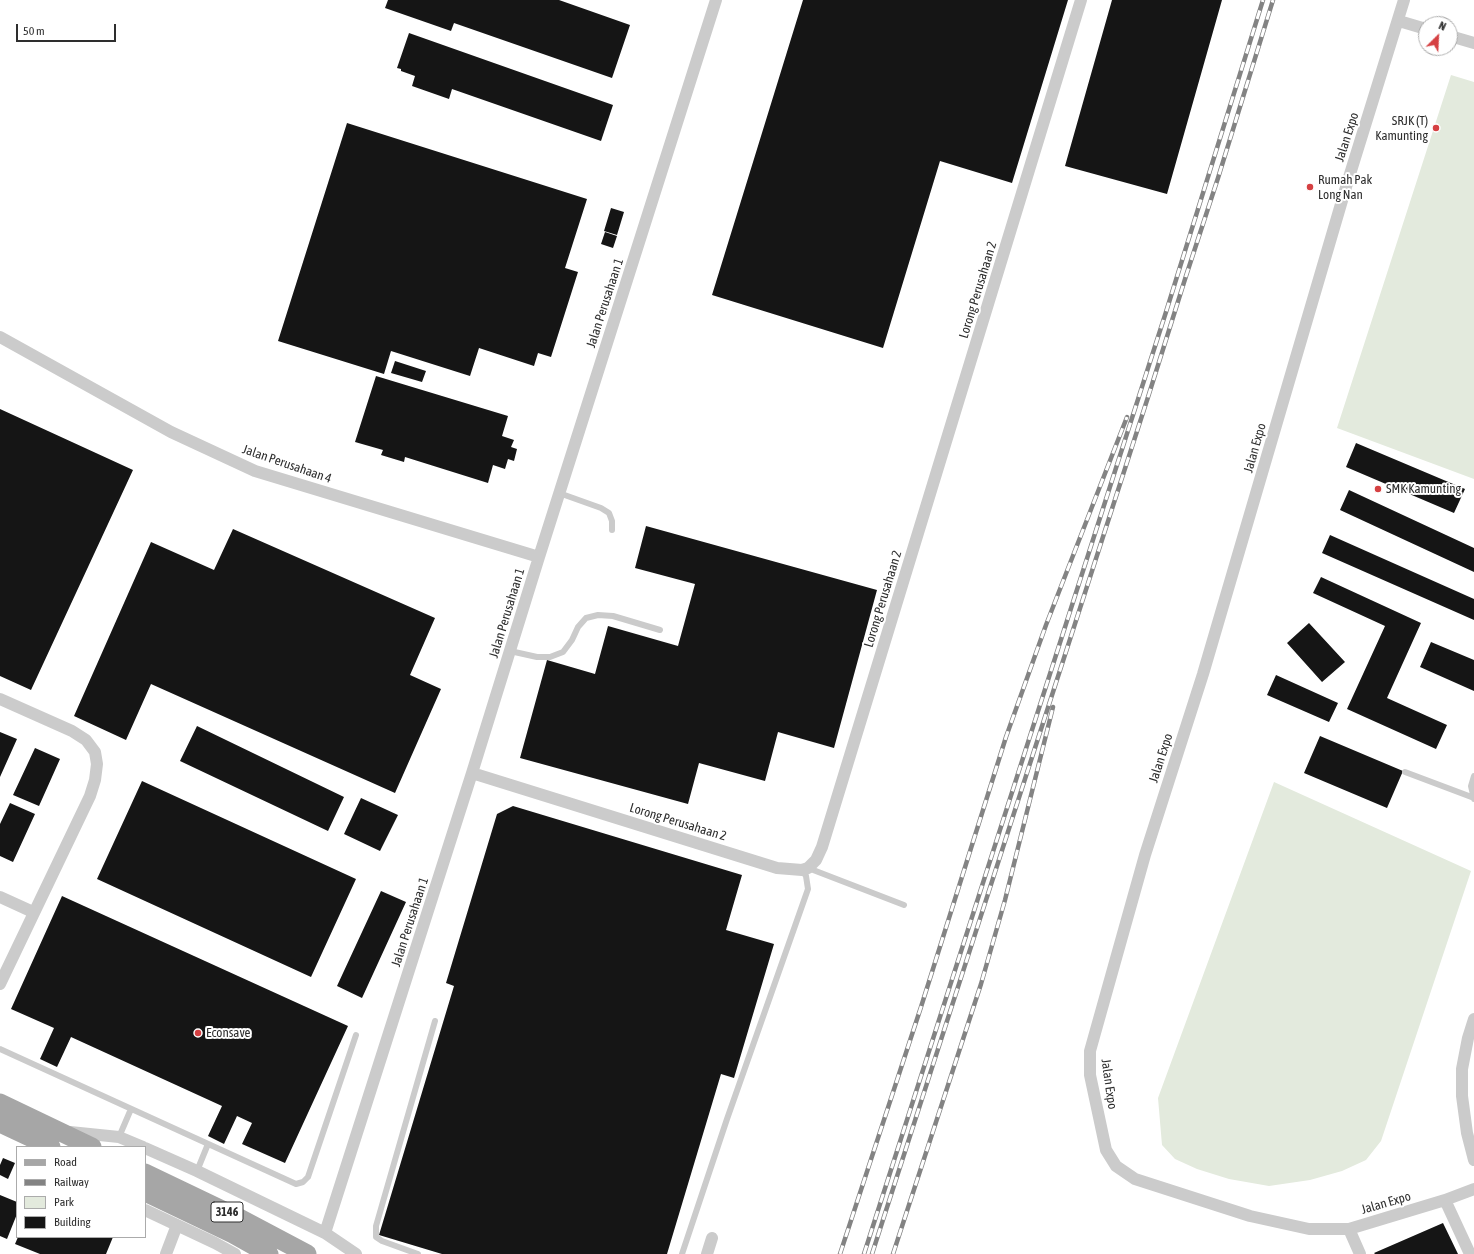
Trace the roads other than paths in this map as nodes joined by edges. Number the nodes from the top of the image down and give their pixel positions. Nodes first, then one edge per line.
1 (1082, 0) edge
2 (1404, 0) edge
3 (713, 1) edge
4 (1399, 20) junction
5 (1418, 26) edge
6 (1458, 38) edge
7 (1474, 43) edge
8 (0, 337) edge
9 (559, 493) junction
10 (612, 530) dead end
11 (539, 557) junction
12 (660, 630) dead end
13 (510, 651) junction
14 (0, 699) edge
15 (1404, 772) dead end
16 (472, 773) junction
17 (1474, 776) edge
18 (1474, 798) edge
19 (805, 869) junction
20 (0, 897) edge
21 (904, 905) dead end
22 (34, 912) junction
23 (0, 984) edge
24 (1474, 1019) edge
25 (435, 1020) dead end
26 (356, 1035) dead end
27 (0, 1049) edge
28 (0, 1103) edge
29 (132, 1109) junction
30 (0, 1123) edge
31 (119, 1137) junction
32 (55, 1139) edge
33 (31, 1141) edge
34 (208, 1144) junction
35 (87, 1146) edge
36 (139, 1146) edge
37 (146, 1149) edge
38 (1474, 1160) edge
39 (197, 1171) junction
40 (146, 1173) edge
41 (1474, 1189) edge
42 (146, 1192) edge
43 (1445, 1200) junction
44 (146, 1210) edge
45 (177, 1225) junction
46 (1349, 1229) junction
47 (325, 1233) junction
48 (712, 1238) dead end
49 (166, 1254) edge
50 (235, 1254) edge
51 (269, 1254) edge
52 (307, 1254) edge
53 (356, 1254) edge
54 (418, 1254) edge
55 (682, 1254) edge
56 (707, 1254) edge
57 (1360, 1254) edge
58 (1470, 1254) edge

1 - 19 street, Lorong Perusahaan 2
2 - 4 street, Jalan Expo
3 - 9 street, Jalan Perusahaan 1
4 - 5 street
4 - 46 street, Jalan Expo
6 - 7 street
8 - 11 street, Jalan Perusahaan 4
9 - 10 lane
9 - 11 street, Jalan Perusahaan 1
11 - 13 street, Jalan Perusahaan 1
12 - 13 lane
13 - 16 street, Jalan Perusahaan 1
14 - 22 street
15 - 18 lane
16 - 19 street, Lorong Perusahaan 2
16 - 47 street, Jalan Perusahaan 1
17 - 18 lane
19 - 21 lane
19 - 55 lane
20 - 22 street
22 - 23 street
24 - 38 street
25 - 54 lane
26 - 34 lane
27 - 29 lane
28 - 32 main road
29 - 31 lane
29 - 34 lane
30 - 33 main road
31 - 32 street
31 - 36 street
32 - 33 main road
32 - 35 main road
34 - 39 lane
37 - 39 street
39 - 47 street
40 - 52 main road, 3146
41 - 43 street, Jalan Expo
42 - 51 main road, 3146
43 - 46 street, Jalan Expo
43 - 58 street
44 - 45 street
45 - 49 street
45 - 50 street
46 - 57 street
47 - 53 street
48 - 56 street

